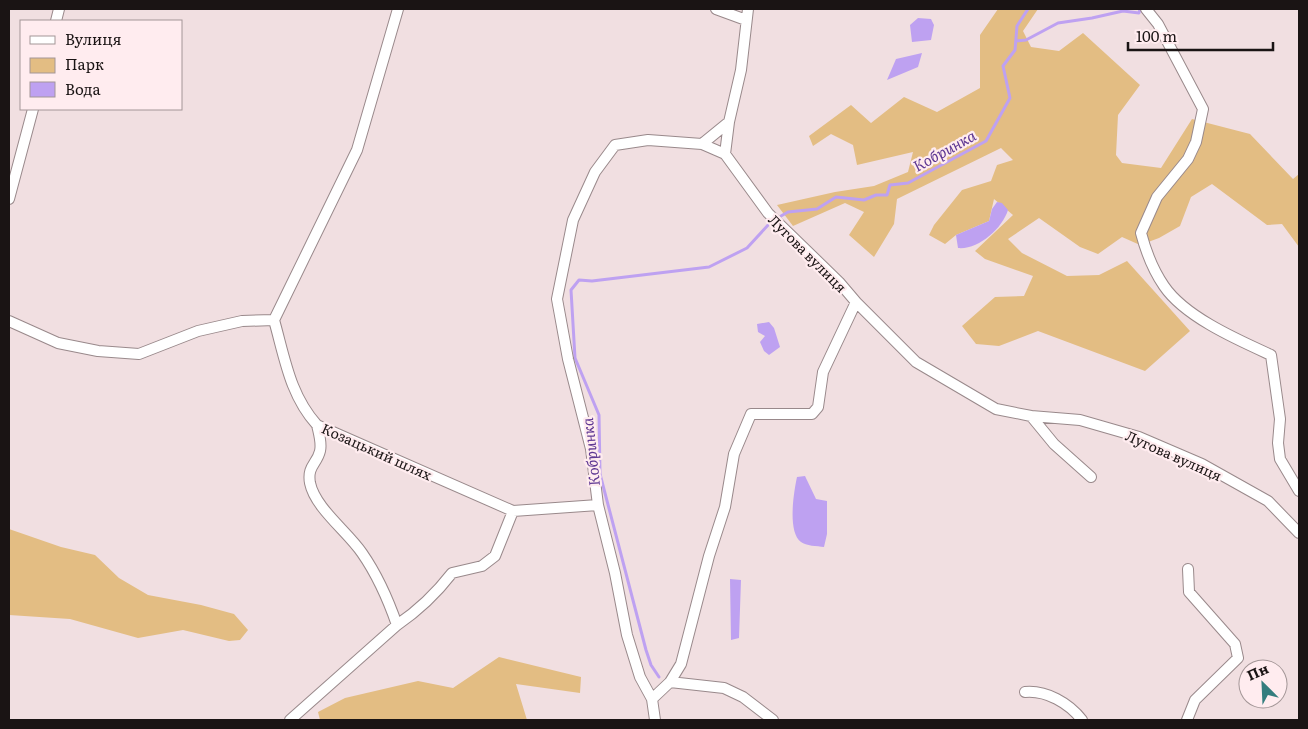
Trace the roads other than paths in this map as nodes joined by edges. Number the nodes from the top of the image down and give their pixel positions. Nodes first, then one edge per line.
1 (398, 9) edge
2 (716, 9) edge
3 (748, 9) edge
4 (1146, 9) edge
5 (746, 20) junction
6 (32, 110) edge
7 (728, 122) junction
8 (702, 144) junction
9 (725, 154) junction
10 (9, 199) edge
11 (856, 302) junction
12 (274, 320) junction
13 (9, 321) edge
14 (1031, 416) junction
15 (317, 425) junction
16 (1091, 477) dead end
17 (1299, 491) edge
18 (598, 505) junction
19 (513, 512) junction
20 (1299, 533) edge
21 (1188, 569) dead end
22 (397, 625) junction
23 (670, 682) junction
24 (1025, 692) dead end
25 (652, 699) junction
26 (290, 720) edge
27 (655, 720) edge
28 (773, 720) edge
29 (1082, 720) edge
30 (1187, 720) edge

1 - 12 street
2 - 5 street
3 - 5 street
4 - 17 street
5 - 7 street
6 - 10 street
7 - 8 street
7 - 9 street
8 - 9 street
8 - 18 street
9 - 11 street, Лугова вулиця
11 - 14 street, Лугова вулиця
11 - 23 street, Лугова вулиця
12 - 13 street
12 - 15 street, Козацький шлях
14 - 16 street
14 - 20 street, Лугова вулиця
15 - 19 street, Козацький шлях
15 - 22 street
18 - 19 street, Козацький шлях
18 - 25 street
19 - 22 street
21 - 30 street
22 - 26 street
23 - 25 street
23 - 28 street
24 - 29 street
25 - 27 street

